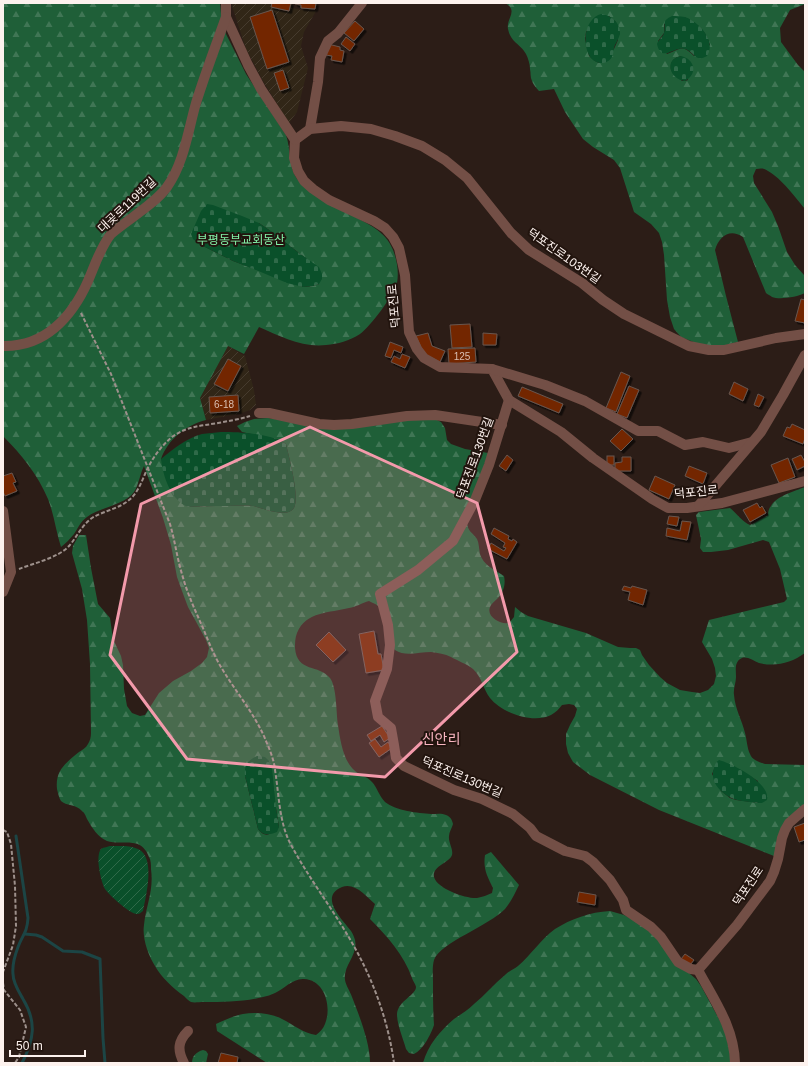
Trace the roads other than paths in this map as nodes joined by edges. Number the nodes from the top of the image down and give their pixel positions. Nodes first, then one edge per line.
1 (226, 3) edge
2 (362, 3) edge
3 (226, 16) junction
4 (310, 129) junction
5 (295, 140) junction
6 (805, 334) edge
7 (3, 346) edge
8 (805, 355) edge
9 (492, 368) junction
10 (509, 400) junction
11 (259, 413) road end
12 (502, 426) junction
13 (752, 442) junction
14 (805, 481) edge
15 (699, 505) junction
16 (3, 511) edge
17 (3, 592) edge
18 (805, 809) edge
19 (698, 970) junction
20 (188, 1031) dead end
21 (184, 1063) edge
22 (735, 1063) edge

1 - 3 street
2 - 4 street
3 - 5 street
3 - 7 street, 대곶로119번길
4 - 5 street
4 - 6 street, 덕포진로103번길
5 - 9 street, 덕포진로
8 - 13 street
9 - 10 street
9 - 13 street, 덕포진로
10 - 12 street, 덕포진로130번길
10 - 15 street, 덕포진로
11 - 12 street
12 - 19 street, 덕포진로130번길
13 - 15 street
14 - 15 street, 덕포진로
16 - 17 street
18 - 19 street, 덕포진로
19 - 22 street
20 - 21 street

